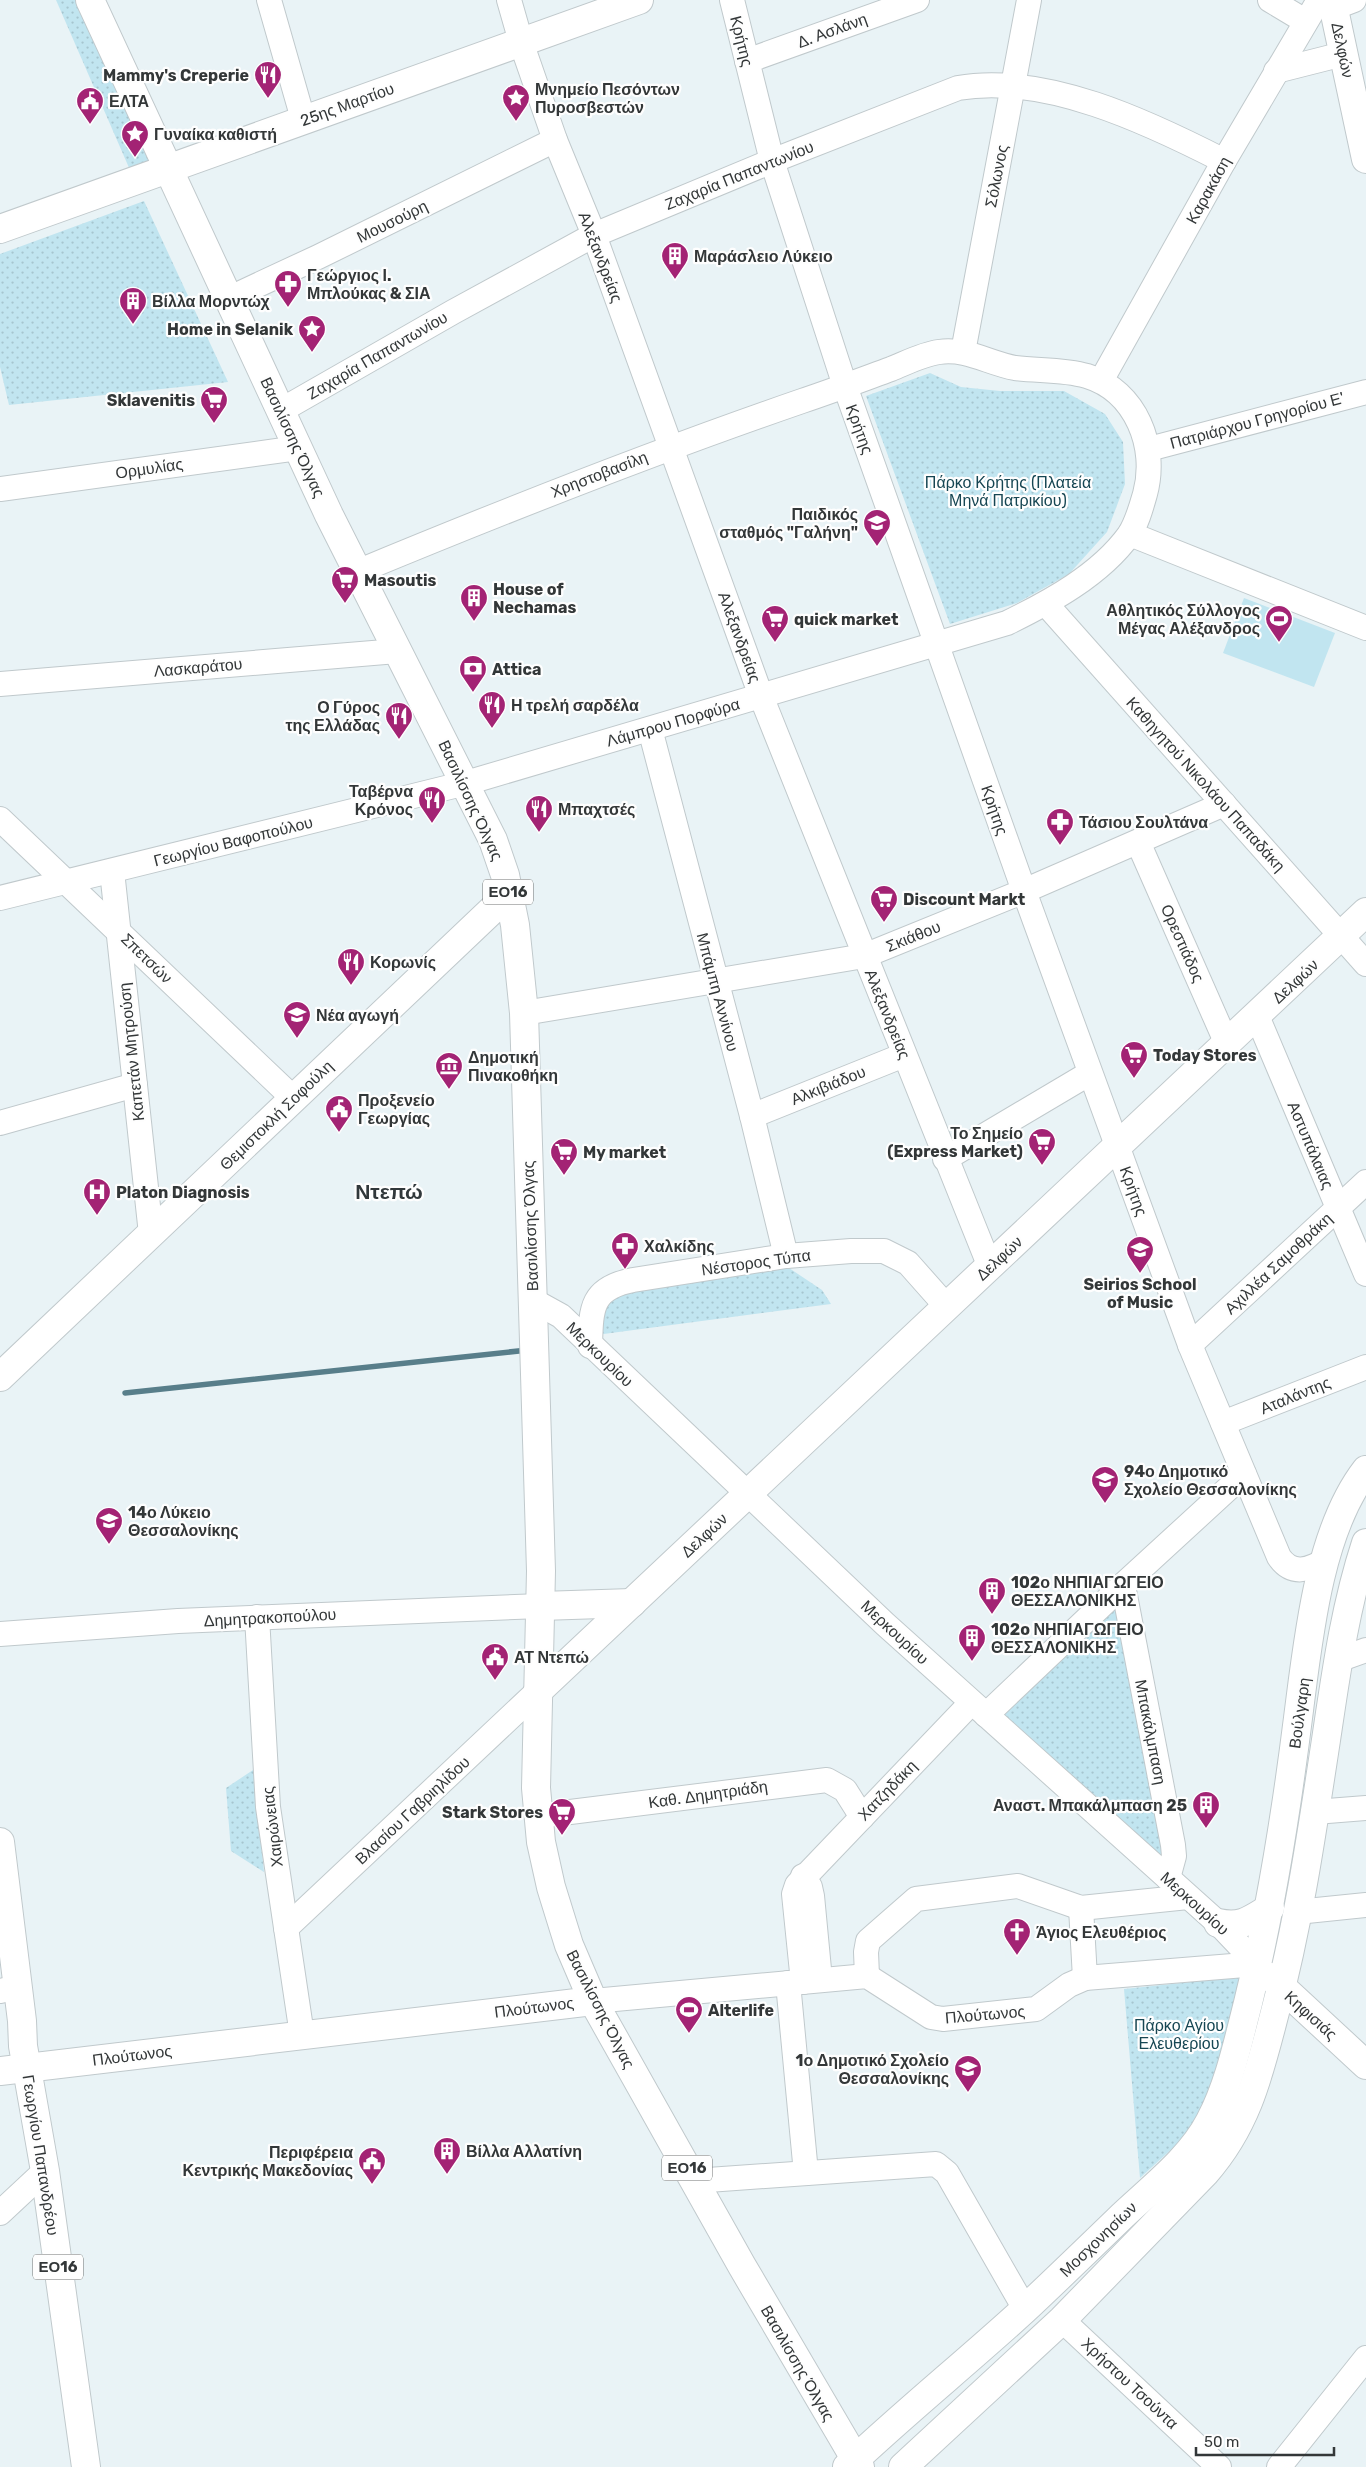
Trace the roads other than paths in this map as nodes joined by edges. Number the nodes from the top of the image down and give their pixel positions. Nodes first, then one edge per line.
1 (90, 0) edge
2 (269, 0) edge
3 (509, 0) edge
4 (638, 0) edge
5 (732, 0) edge
6 (918, 0) edge
7 (1029, 0) edge
8 (1270, 0) edge
9 (1335, 2) edge
10 (1305, 21) junction
11 (521, 42) junction
12 (1344, 54) junction
13 (747, 61) junction
14 (1276, 71) junction
15 (1013, 87) junction
16 (303, 119) junction
17 (555, 140) junction
18 (1366, 159) edge
19 (772, 161) junction
20 (1224, 161) junction
21 (168, 167) junction
22 (0, 229) edge
23 (594, 235) junction
24 (228, 299) junction
25 (964, 352) junction
26 (1102, 381) junction
27 (845, 386) junction
28 (1366, 392) edge
29 (280, 411) junction
30 (671, 446) junction
31 (298, 448) junction
32 (1149, 449) junction
33 (0, 489) edge
34 (1130, 534) junction
35 (356, 572) junction
36 (1046, 604) junction
37 (1366, 628) edge
38 (937, 644) junction
39 (397, 651) junction
40 (0, 684) edge
41 (761, 696) junction
42 (650, 729) junction
43 (466, 783) junction
44 (1224, 804) junction
45 (0, 819) edge
46 (1138, 842) junction
47 (112, 871) junction
48 (66, 882) junction
49 (1024, 891) junction
50 (509, 894) junction
51 (0, 898) edge
52 (1366, 912) edge
53 (118, 931) junction
54 (1342, 936) junction
55 (864, 956) junction
56 (1366, 964) edge
57 (715, 982) junction
58 (524, 1013) junction
59 (1257, 1016) junction
60 (1228, 1044) junction
61 (904, 1055) junction
62 (1090, 1074) junction
63 (135, 1085) junction
64 (294, 1098) junction
65 (752, 1116) junction
66 (0, 1124) edge
67 (1118, 1147) junction
68 (945, 1159) junction
69 (1366, 1182) edge
70 (1338, 1208) junction
71 (151, 1234) junction
72 (786, 1256) junction
73 (990, 1267) junction
74 (1366, 1274) edge
75 (532, 1300) junction
76 (948, 1307) junction
77 (1190, 1345) junction
78 (590, 1346) junction
79 (1366, 1367) edge
80 (0, 1377) edge
81 (1223, 1424) junction
82 (1366, 1470) edge
83 (1244, 1474) junction
84 (749, 1494) junction
85 (1366, 1543) edge
86 (1326, 1560) junction
87 (1123, 1585) junction
88 (632, 1603) junction
89 (541, 1606) junction
90 (258, 1617) junction
91 (0, 1634) edge
92 (1366, 1650) edge
93 (1338, 1660) junction
94 (538, 1691) junction
95 (979, 1709) junction
96 (1366, 1808) edge
97 (1315, 1812) junction
98 (538, 1816) junction
99 (862, 1817) junction
100 (0, 1842) edge
101 (1168, 1878) junction
102 (1188, 1897) junction
103 (1366, 1904) edge
104 (1081, 1908) junction
105 (1270, 1908) junction
106 (1297, 1912) junction
107 (1218, 1923) junction
108 (286, 1928) junction
109 (1257, 1964) junction
110 (867, 1976) junction
111 (1085, 1978) junction
112 (803, 1982) junction
113 (1282, 1988) junction
114 (9, 1989) edge
115 (593, 2000) junction
116 (302, 2035) junction
117 (1366, 2065) edge
118 (28, 2068) junction
119 (0, 2071) edge
120 (44, 2171) junction
121 (806, 2173) junction
122 (694, 2181) junction
123 (0, 2213) edge
124 (1025, 2308) junction
125 (1062, 2320) junction
126 (1366, 2358) edge
127 (854, 2464) edge
128 (86, 2467) edge
129 (903, 2467) edge
130 (1219, 2467) edge
131 (1279, 2467) edge

1 - 21 main road, Βασιλίσσης Όλγας / ΕΟ16
2 - 16 street
3 - 11 street, Αλεξανδρείας
4 - 11 main road, 25ης Μαρτίου
5 - 13 street, Κρήτης
6 - 13 street, Δ. Ασλάνη
7 - 15 street, Σόλωνος
8 - 10 street
9 - 10 street, Καρακάση
9 - 12 main road, Δελφών
10 - 14 street, Καρακάση
11 - 16 main road, 25ης Μαρτίου
11 - 17 street, Αλεξανδρείας
12 - 14 street
12 - 18 main road, Δελφών
13 - 19 street, Κρήτης
14 - 20 street, Καρακάση
15 - 19 street, Ζαχαρία Παπαντωνίου
15 - 20 street, Ζαχαρία Παπαντωνίου
15 - 25 street, Σόλωνος
16 - 21 main road, 25ης Μαρτίου
17 - 23 street, Αλεξανδρείας
17 - 24 street, Μουσούρη
19 - 23 street, Ζαχαρία Παπαντωνίου
19 - 27 street, Κρήτης
20 - 26 street, Καρακάση
21 - 22 main road, 25ης Μαρτίου
21 - 24 main road, Βασιλίσσης Όλγας / ΕΟ16
23 - 29 street, Ζαχαρία Παπαντωνίου
23 - 30 street, Αλεξανδρείας
24 - 29 main road, Βασιλίσσης Όλγας / ΕΟ16
25 - 26 street, Χρηστοβασίλη
25 - 27 street, Χρηστοβασίλη
26 - 32 street
27 - 30 street, Χρηστοβασίλη
27 - 38 street, Κρήτης
28 - 32 street, Πατριάρχου Γρηγορίου Ε'
29 - 31 main road, Βασιλίσσης Όλγας / ΕΟ16
30 - 35 street, Χρηστοβασίλη
30 - 41 street, Αλεξανδρείας
31 - 33 street, Ορμυλίας
31 - 35 main road, Βασιλίσσης Όλγας / ΕΟ16
32 - 34 street
34 - 36 street, Λάμπρου Πορφύρα
34 - 37 street
35 - 39 main road, Βασιλίσσης Όλγας / ΕΟ16
36 - 38 street, Λάμπρου Πορφύρα
36 - 44 street, Καθηγητού Νικολάου Παπαδάκη
38 - 41 street, Λάμπρου Πορφύρα
38 - 49 street, Κρήτης
39 - 40 street, Λασκαράτου
39 - 43 main road, Βασιλίσσης Όλγας / ΕΟ16
41 - 42 street, Λάμπρου Πορφύρα
41 - 55 street, Αλεξανδρείας
42 - 43 street, Λάμπρου Πορφύρα
42 - 57 street, Μπάμπη Αννίνου
43 - 47 street, Γεωργίου Βαφοπούλου
43 - 50 main road, Βασιλίσσης Όλγας / ΕΟ16
44 - 46 street, Σκιάθου
44 - 54 street, Καθηγητού Νικολάου Παπαδάκη
45 - 48 street, Σπετσών
46 - 49 street, Σκιάθου
46 - 60 street, Ορεστιάδος
47 - 48 street, Γεωργίου Βαφοπούλου
47 - 53 street, Καπετάν Μητρούση
48 - 51 street, Γεωργίου Βαφοπούλου
48 - 53 street, Σπετσών
49 - 55 street, Σκιάθου
49 - 62 street, Κρήτης
50 - 58 main road, Βασιλίσσης Όλγας / ΕΟ16
50 - 64 main road, Θεμιστοκλή Σοφούλη
52 - 54 main road, Δελφών
53 - 63 street, Καπετάν Μητρούση
53 - 64 street, Σπετσών
54 - 56 street, Καθηγητού Νικολάου Παπαδάκη
54 - 59 main road, Δελφών
55 - 57 street, Σκιάθου
55 - 61 street, Αλεξανδρείας
57 - 58 street, Σκιάθου
57 - 65 street, Μπάμπη Αννίνου
58 - 75 main road, Βασιλίσσης Όλγας / ΕΟ16
59 - 60 main road, Δελφών
59 - 70 street, Αστυπάλαιας
60 - 67 main road, Δελφών
61 - 65 street, Αλκιβιάδου
61 - 68 street, Αλεξανδρείας
62 - 67 street, Κρήτης
62 - 68 street
63 - 66 street
63 - 71 street, Καπετάν Μητρούση
64 - 71 main road, Θεμιστοκλή Σοφούλη
65 - 72 street, Μπάμπη Αννίνου
67 - 73 main road, Δελφών
67 - 77 street, Κρήτης
68 - 73 street, Αλεξανδρείας
69 - 70 street, Αχιλλέα Σαμοθράκη
70 - 74 street, Αστυπάλαιας
70 - 77 street, Αχιλλέα Σαμοθράκη
71 - 80 main road, Θεμιστοκλή Σοφούλη
72 - 76 street, Νέστορος Τύπα
72 - 78 street, Νέστορος Τύπα
73 - 76 main road, Δελφών
75 - 78 street, Μερκουρίου
75 - 89 main road, Βασιλίσσης Όλγας / ΕΟ16
76 - 84 main road, Δελφών
77 - 81 street, Κρήτης
78 - 84 street, Μερκουρίου
79 - 81 street, Αταλάντης
81 - 83 street, Κρήτης
82 - 86 main road, Βούλγαρη
83 - 86 street, Κρήτης
83 - 87 street, Χατζηδάκη
84 - 88 main road, Δελφών
84 - 95 street, Μερκουρίου
85 - 93 main road, Βούλγαρη
86 - 105 main road, Βούλγαρη
87 - 95 street, Χατζηδάκη
87 - 101 street, Μπακάλμπαση
88 - 89 main road
88 - 94 main road, Δελφών
89 - 90 street, Δημητρακοπούλου
89 - 94 main road, Βασιλίσσης Όλγας / ΕΟ16
90 - 91 street, Δημητρακοπούλου
90 - 108 street, Χαιρώνειας
92 - 93 street
93 - 97 main road, Βούλγαρη
94 - 98 main road, Βασιλίσσης Όλγας / ΕΟ16
94 - 108 street, Βλασίου Γαβριηλίδου
95 - 99 street, Χατζηδάκη
95 - 101 street, Μερκουρίου
96 - 97 street
97 - 106 main road, Βούλγαρη
98 - 99 street, Καθ. Δημητριάδη
98 - 115 main road, Βασιλίσσης Όλγας / ΕΟ16
99 - 112 street, Χατζηδάκη
100 - 114 main road, Γεωργίου Παπανδρέου / ΕΟ16
101 - 102 street, Μερκουρίου
102 - 104 street
102 - 107 street, Μερκουρίου
103 - 106 street
104 - 110 street
104 - 111 street
105 - 107 main road
105 - 109 main road, Βούλγαρη
106 - 113 main road, Βούλγαρη
107 - 109 street, Μερκουρίου
108 - 116 street, Χαιρώνειας
109 - 111 street, Πλούτωνος
109 - 113 main road, Κηφισιάς
109 - 124 main road, Μοσχονησίων
110 - 111 street, Πλούτωνος
110 - 112 street, Πλούτωνος
112 - 115 street, Πλούτωνος
112 - 121 street, Χατζηδάκη
113 - 117 main road, Κηφισιάς
113 - 125 main road, Μοσχονησίων
114 - 118 main road, Γεωργίου Παπανδρέου / ΕΟ16
115 - 116 main road, Πλούτωνος
115 - 122 main road, Βασιλίσσης Όλγας / ΕΟ16
116 - 118 main road, Πλούτωνος
118 - 119 main road, Πλούτωνος
118 - 120 main road, Γεωργίου Παπανδρέου / ΕΟ16
120 - 123 street
120 - 128 main road, Γεωργίου Παπανδρέου / ΕΟ16
121 - 122 street
121 - 124 street
122 - 127 main road, Βασιλίσσης Όλγας / ΕΟ16
124 - 127 main road, Μοσχονησίων
125 - 129 main road, Μοσχονησίων
125 - 130 street, Χρήστου Τσούντα
126 - 131 street

